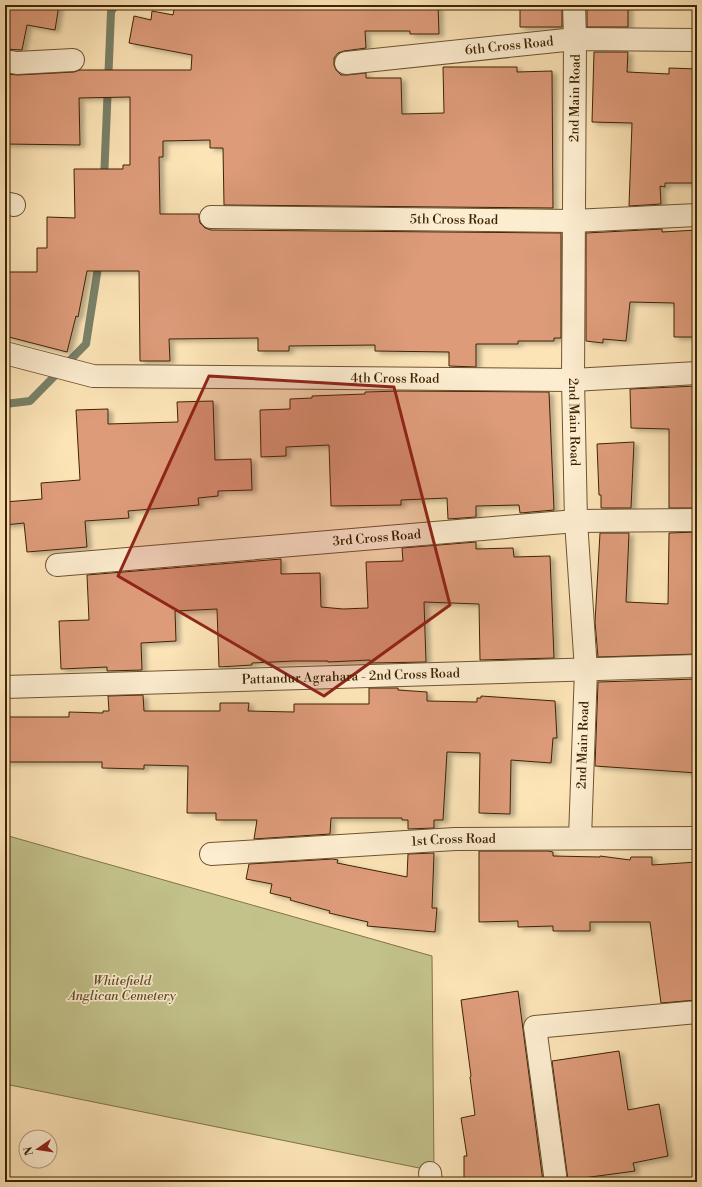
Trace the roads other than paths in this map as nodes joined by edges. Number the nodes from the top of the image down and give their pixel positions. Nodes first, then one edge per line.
1 (574, 5) edge
2 (576, 39) junction
3 (697, 40) edge
4 (73, 60) dead end
5 (5, 61) edge
6 (346, 63) dead end
7 (697, 215) edge
8 (211, 217) dead end
9 (574, 221) junction
10 (5, 352) edge
11 (697, 373) edge
12 (573, 380) junction
13 (697, 520) edge
14 (576, 521) junction
15 (57, 565) dead end
16 (697, 666) edge
17 (586, 670) junction
18 (5, 688) edge
19 (580, 838) junction
20 (697, 838) edge
21 (211, 854) dead end
22 (697, 1012) edge
23 (556, 1182) edge

1 - 2 street, 2nd Main Road
2 - 3 street, 6th Cross Road
2 - 6 street, 6th Cross Road
2 - 9 street, 2nd Main Road
4 - 5 street
7 - 9 street, 5th Cross Road
8 - 9 street, 5th Cross Road
9 - 12 street, 2nd Main Road
10 - 12 street, 4th Cross Road
11 - 12 street, 4th Cross Road
12 - 14 street, 2nd Main Road
13 - 14 street, 3rd Cross Road
14 - 15 street, 3rd Cross Road
14 - 17 street, 2nd Main Road
16 - 17 street, Pattandur Agrahara - 2nd Cross Road
17 - 18 street, Pattandur Agrahara - 2nd Cross Road
17 - 19 street, 2nd Main Road
19 - 20 street, 1st Cross Road
19 - 21 street, 1st Cross Road
22 - 23 street

